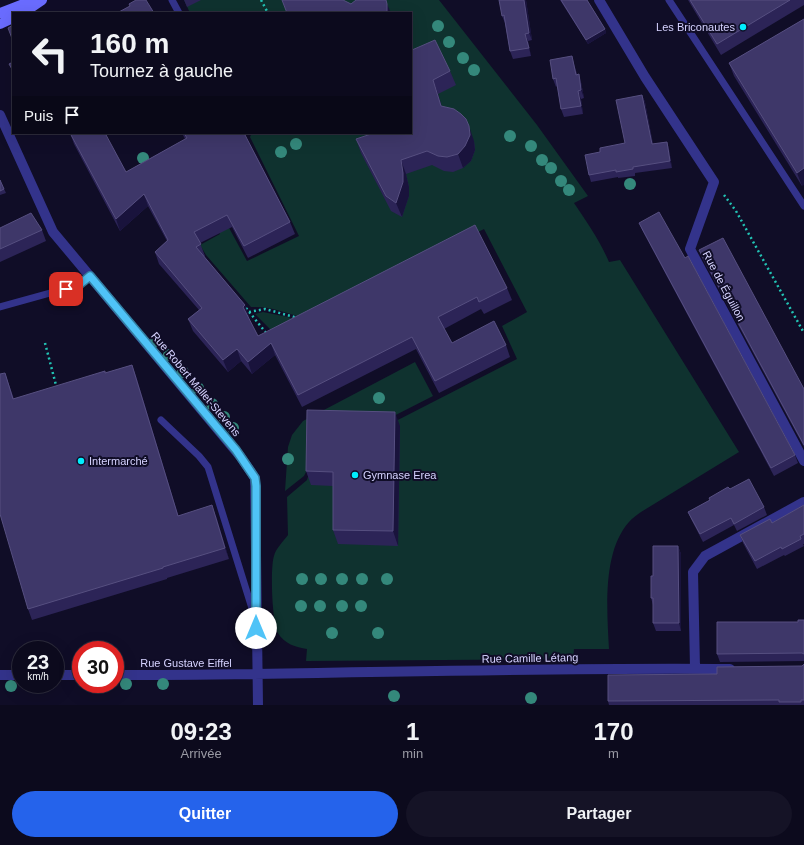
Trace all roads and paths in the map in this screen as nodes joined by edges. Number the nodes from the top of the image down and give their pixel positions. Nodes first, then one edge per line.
1 (34, 0) edge
2 (42, 0) edge
3 (172, 0) edge
4 (261, 0) edge
5 (599, 0) edge
6 (668, 0) edge
7 (24, 12) edge
8 (178, 12) edge
9 (267, 12) edge
10 (0, 13) edge
11 (12, 18) edge
12 (0, 24) edge
13 (0, 115) edge
14 (714, 182) junction
15 (804, 206) edge
16 (90, 276) junction
17 (244, 306) edge
18 (0, 308) edge
19 (249, 312) junction
20 (304, 321) edge
21 (804, 333) edge
22 (269, 336) edge
23 (45, 343) dead end
24 (58, 390) edge
25 (161, 420) dead end
26 (804, 461) edge
27 (804, 502) edge
28 (256, 624) junction
29 (694, 668) junction
30 (738, 669) edge
31 (12, 674) edge
32 (124, 674) edge
33 (257, 674) junction
34 (0, 675) edge
35 (258, 705) edge

1 - 10 main road
2 - 7 main road
3 - 8 lane
4 - 9 path
5 - 14 street
6 - 15 lane
11 - 12 main road
13 - 16 street, Rue Robert Mallet-Stevens
14 - 21 path
14 - 26 street, Rue de Éguillon
16 - 18 lane
16 - 28 street, Rue Robert Mallet-Stevens
17 - 19 path
19 - 20 path
19 - 22 path
23 - 24 path
25 - 28 lane
27 - 29 street
28 - 33 street, Rue Robert Mallet-Stevens
29 - 30 street, Rue Camille Létang
29 - 33 street, Rue Camille Létang
31 - 34 street
32 - 33 street, Rue Gustave Eiffel
33 - 35 street, Rue Robert Mallet-Stevens

